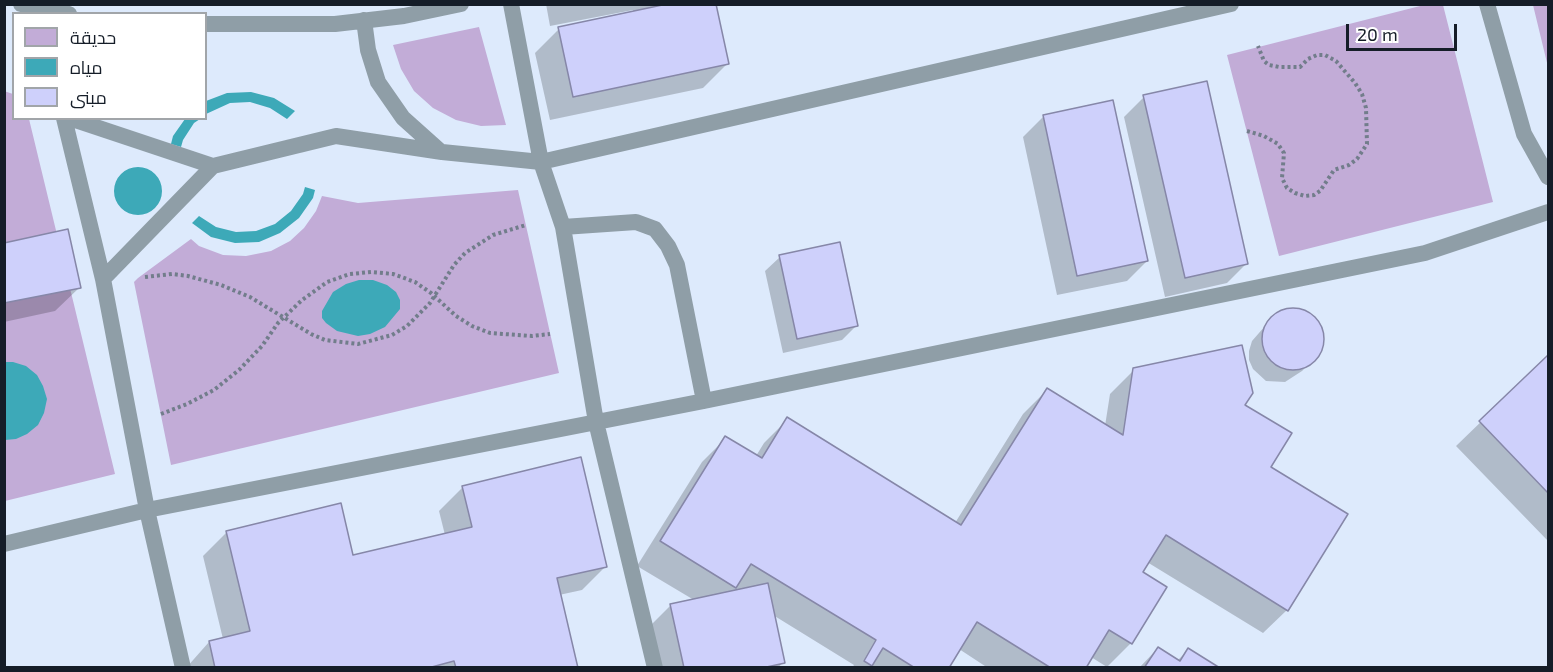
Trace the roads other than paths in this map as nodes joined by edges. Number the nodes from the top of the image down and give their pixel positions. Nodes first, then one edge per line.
1 (21, 4) edge
2 (461, 4) edge
3 (511, 4) edge
4 (1231, 4) edge
5 (1487, 4) edge
6 (57, 12) edge
7 (364, 21) junction
8 (207, 24) edge
9 (64, 120) edge
10 (75, 120) edge
11 (442, 152) junction
12 (542, 162) junction
13 (213, 166) junction
14 (1548, 177) edge
15 (1548, 212) edge
16 (563, 227) junction
17 (103, 279) junction
18 (704, 401) junction
19 (596, 422) junction
20 (147, 510) junction
21 (4, 544) edge
22 (183, 668) edge
23 (655, 668) edge

1 - 6 lane
2 - 7 lane
3 - 12 lane
4 - 12 lane
5 - 14 lane
7 - 8 lane
7 - 11 lane
9 - 17 lane
10 - 13 lane
11 - 12 lane
11 - 13 lane
12 - 16 lane
13 - 17 lane
15 - 18 lane
16 - 18 lane
16 - 19 lane
17 - 20 lane
18 - 19 lane
19 - 20 lane
19 - 23 lane
20 - 21 lane
20 - 22 lane

